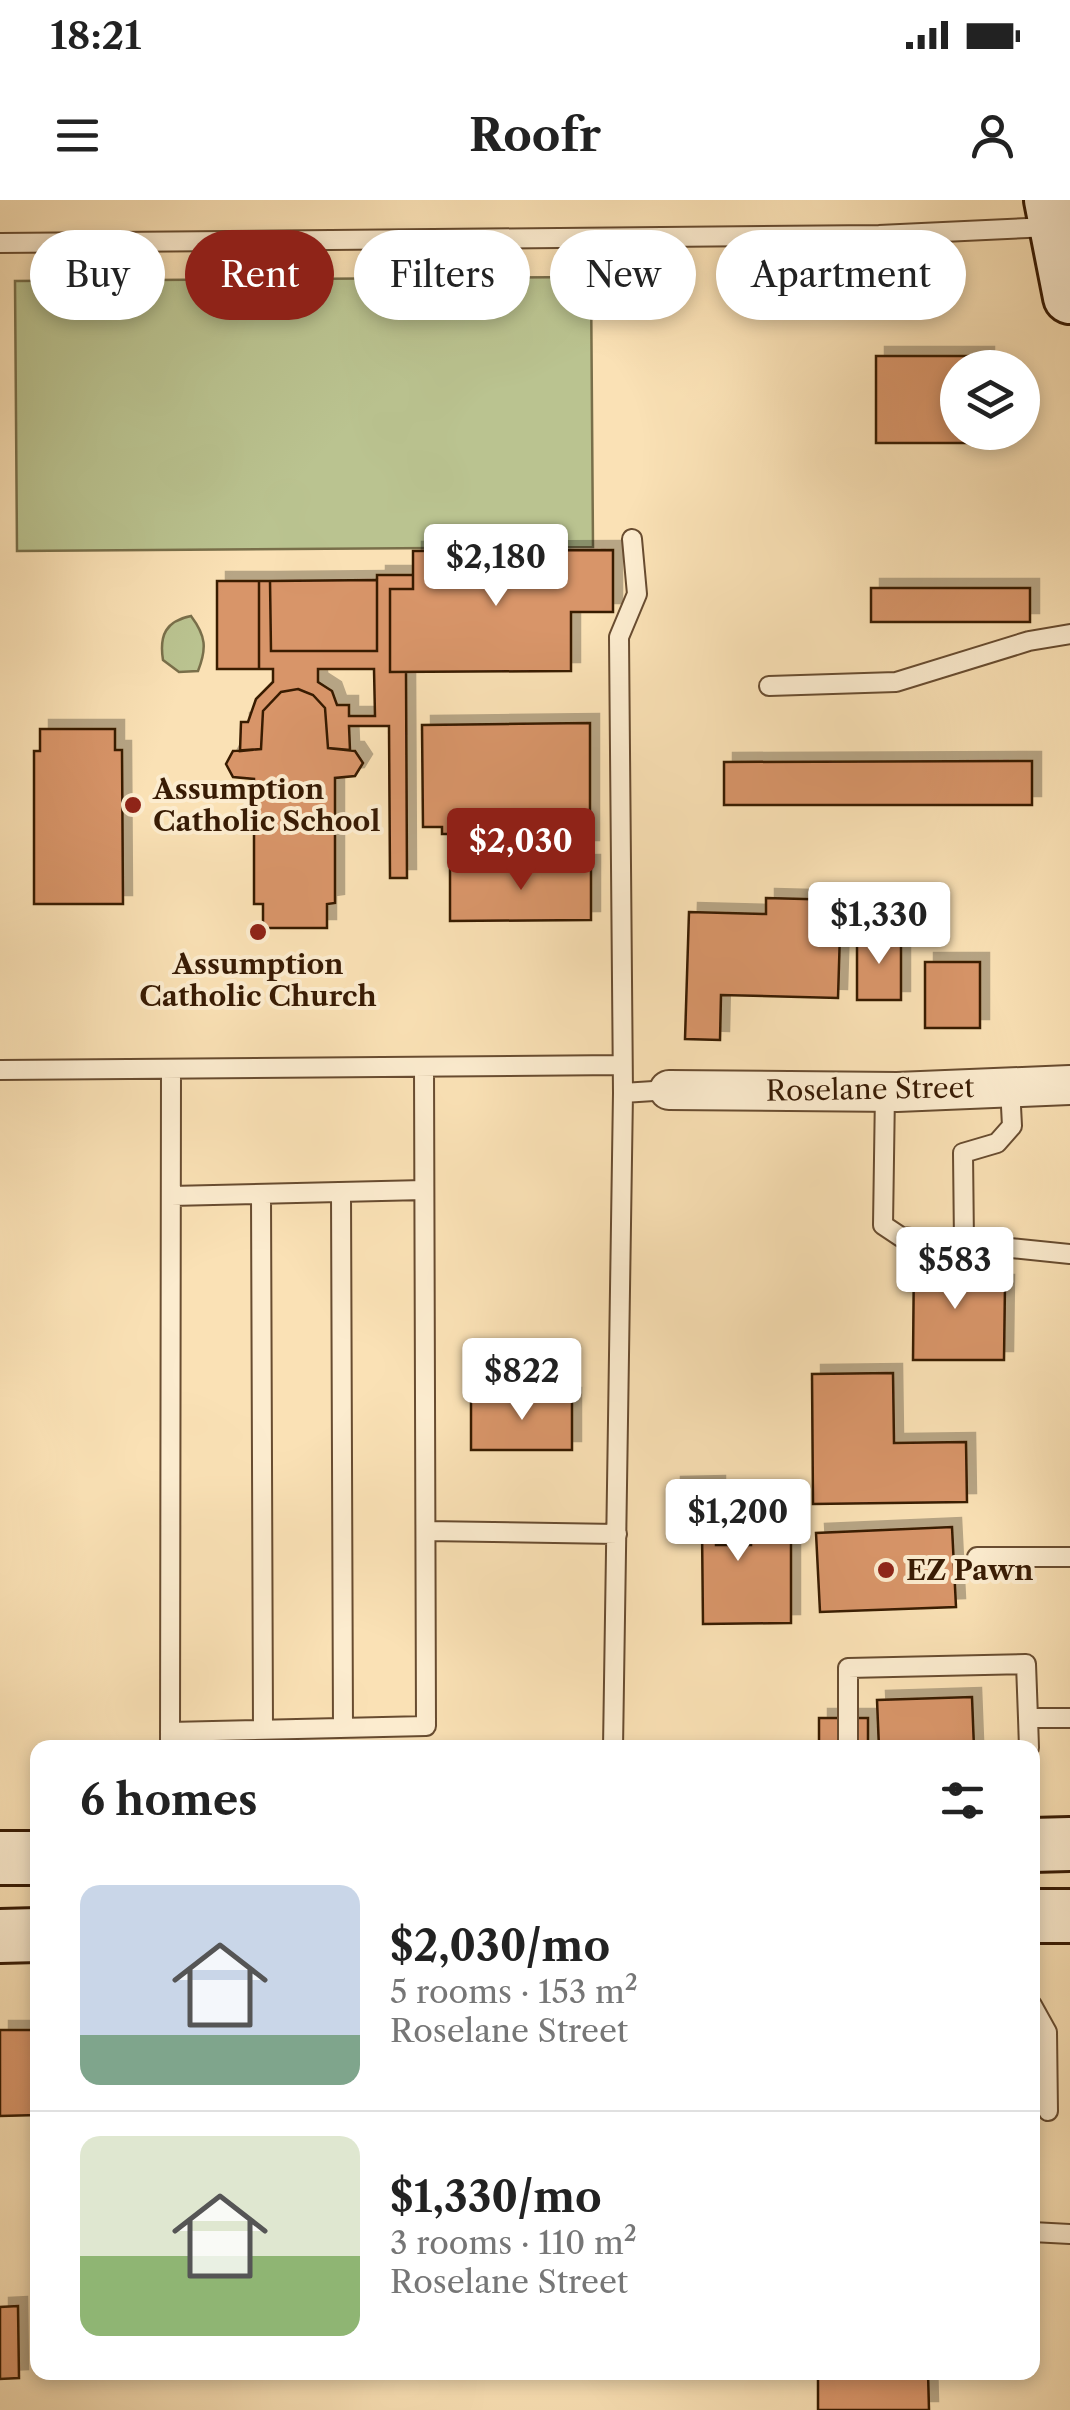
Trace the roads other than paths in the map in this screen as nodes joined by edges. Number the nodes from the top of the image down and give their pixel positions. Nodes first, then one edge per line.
1 (1053, 213) edge
2 (0, 243) edge
3 (1070, 298) edge
4 (632, 539) dead end
5 (1070, 634) edge
6 (770, 686) dead end
7 (621, 1065) junction
8 (424, 1066) junction
9 (171, 1069) junction
10 (0, 1070) edge
11 (1070, 1085) edge
12 (1010, 1087) junction
13 (669, 1090) joint
14 (885, 1092) junction
15 (623, 1093) junction
16 (424, 1190) junction
17 (341, 1192) junction
18 (261, 1194) junction
19 (171, 1196) junction
20 (964, 1243) junction
21 (1070, 1254) edge
22 (426, 1530) junction
23 (616, 1534) junction
24 (978, 1557) dead end
25 (1070, 1557) edge
26 (1028, 1718) junction
27 (1070, 1718) edge
28 (343, 1728) junction
29 (263, 1730) junction
30 (170, 1740) edge
31 (613, 1740) edge
32 (848, 1740) edge
33 (1029, 1740) edge
34 (1070, 1844) edge
35 (1040, 1845) edge
36 (0, 1858) edge
37 (30, 1858) edge
38 (1040, 1916) edge
39 (1070, 1916) edge
40 (30, 1935) edge
41 (0, 1936) edge
42 (1040, 2019) edge
43 (1048, 2111) dead end
44 (1040, 2232) edge
45 (1070, 2234) edge

1 - 2 lane
1 - 3 main road
4 - 7 lane
5 - 6 lane
7 - 8 lane
7 - 15 lane
8 - 9 lane
8 - 16 lane
9 - 10 lane
9 - 19 lane
11 - 12 street, Roselane Street
12 - 14 street, Roselane Street
12 - 20 lane
13 - 14 street, Roselane Street
13 - 15 lane
14 - 20 lane
15 - 23 lane
16 - 17 lane
16 - 22 lane
17 - 18 lane
17 - 28 lane
18 - 19 lane
18 - 29 lane
19 - 30 lane
20 - 21 lane
22 - 23 lane
22 - 28 lane
23 - 31 lane
24 - 25 lane
26 - 27 lane
26 - 32 lane
26 - 33 lane
28 - 29 lane
29 - 30 lane
34 - 35 main road
36 - 37 main road
38 - 39 main road
40 - 41 main road
42 - 43 lane
44 - 45 lane

